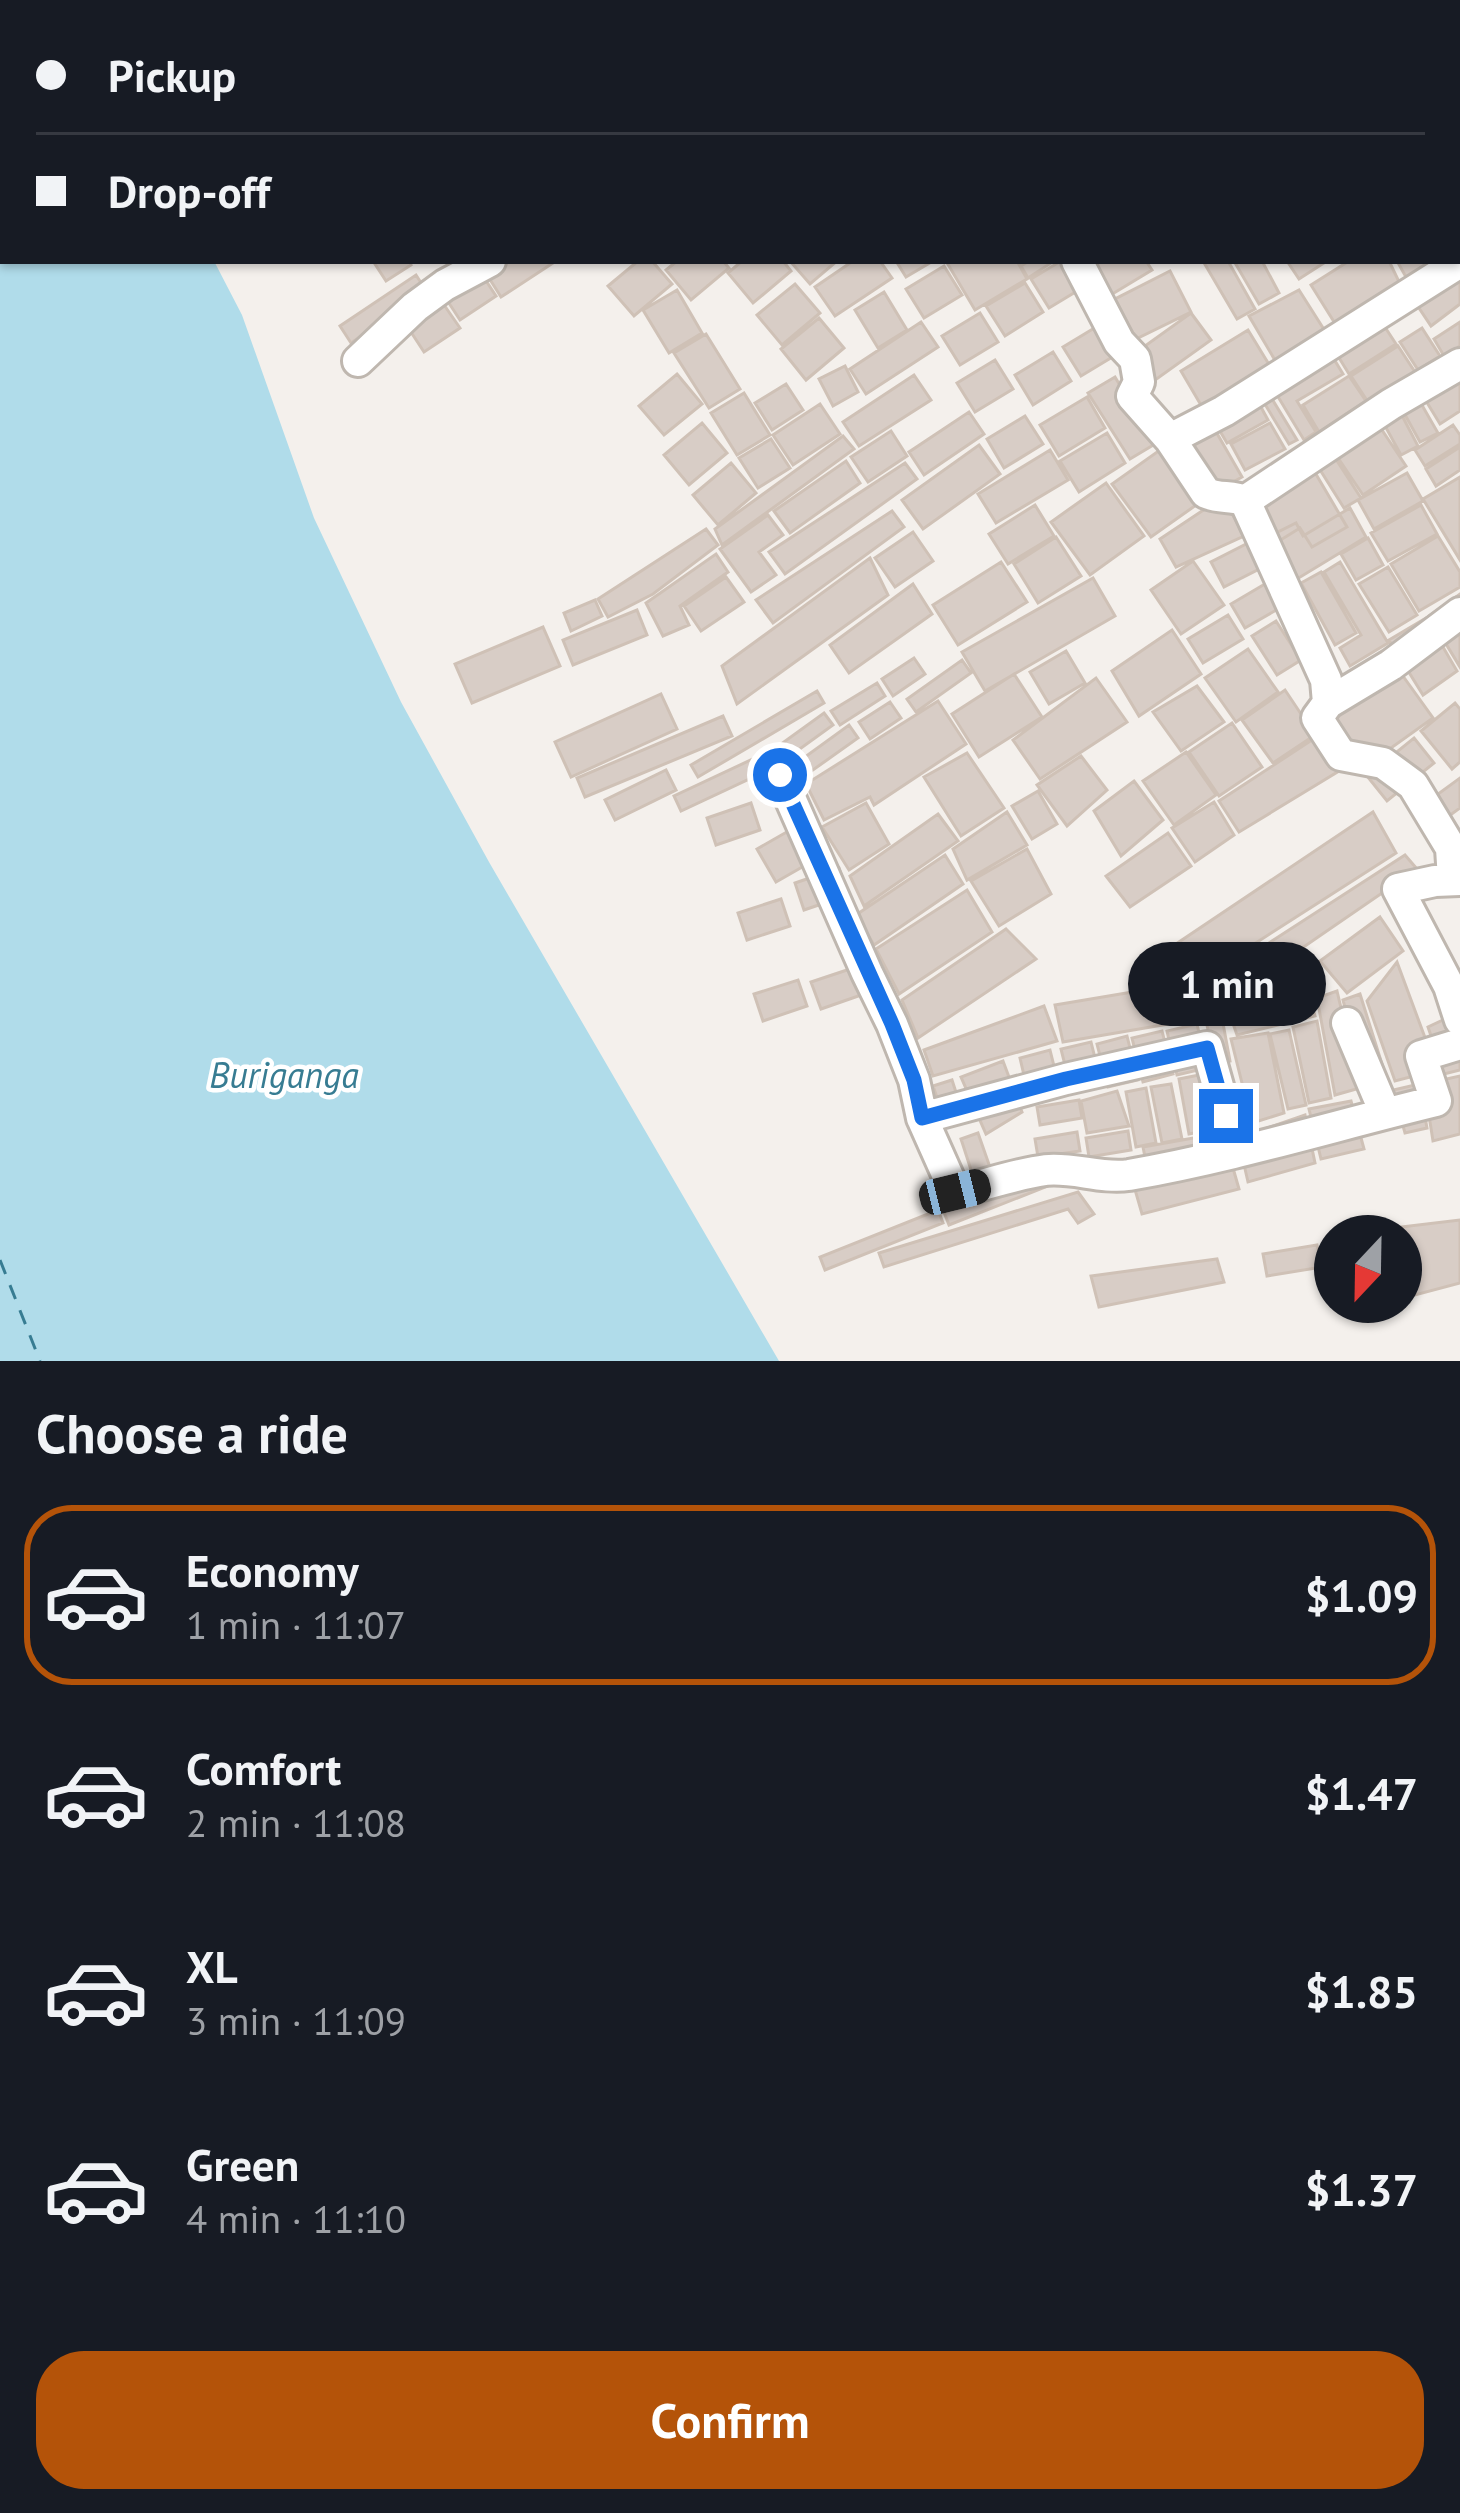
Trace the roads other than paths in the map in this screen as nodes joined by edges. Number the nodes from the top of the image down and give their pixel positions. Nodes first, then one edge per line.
1 (484, 264) edge
2 (1079, 264) edge
3 (1457, 264) edge
4 (358, 361) dead end
5 (1460, 364) edge
6 (1170, 439) junction
7 (1245, 501) junction
8 (1460, 613) edge
9 (1328, 704) junction
10 (780, 775) dead end
11 (1457, 879) edge
12 (1460, 1020) edge
13 (1347, 1022) dead end
14 (1460, 1044) edge
15 (1385, 1113) junction
16 (922, 1118) junction
17 (1236, 1150) junction

1 - 4 street
2 - 6 street
3 - 6 street
5 - 7 street
6 - 7 street
7 - 9 street
8 - 9 street
9 - 11 street
10 - 16 street
11 - 12 street
13 - 15 street
14 - 15 street
15 - 17 street
16 - 17 street
16 - 17 street

